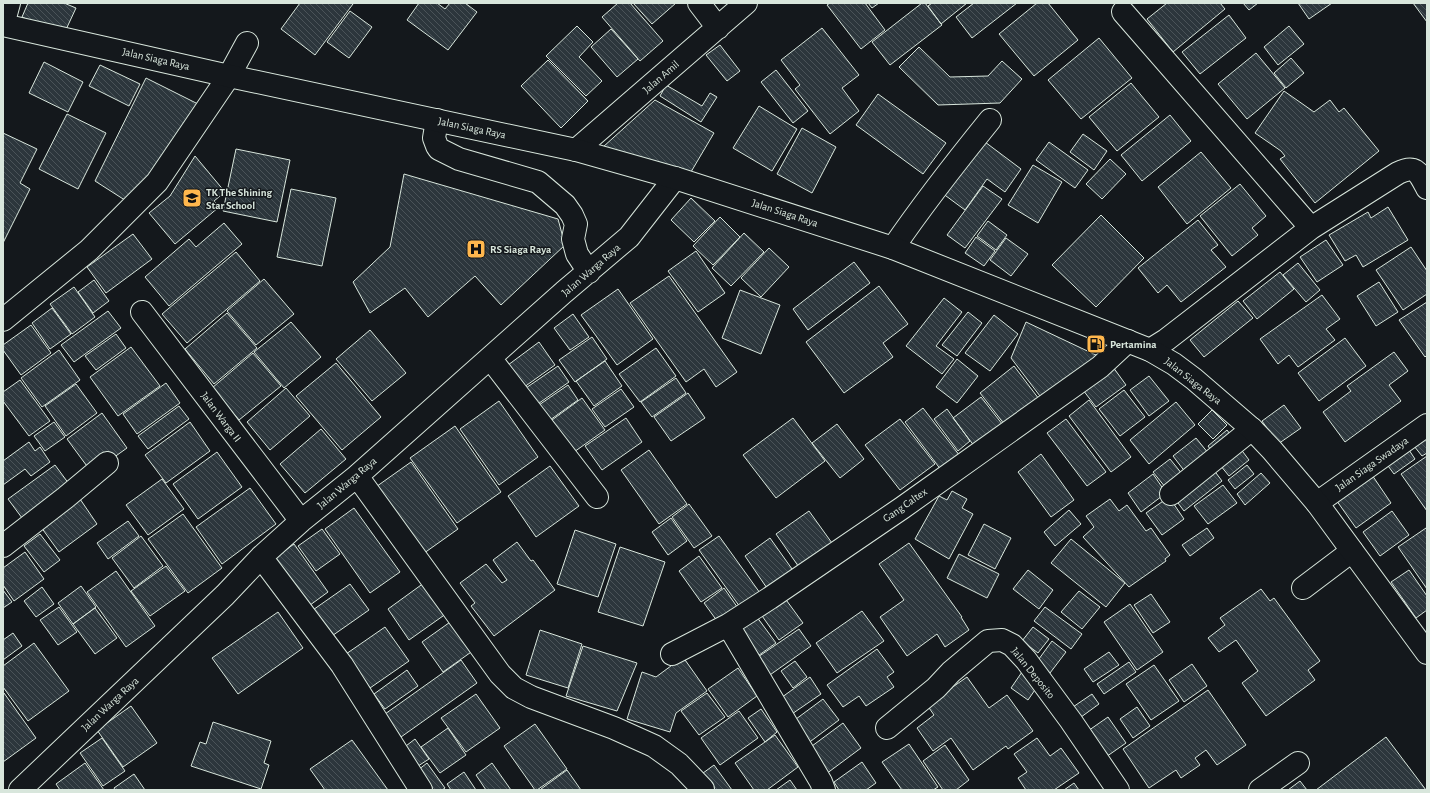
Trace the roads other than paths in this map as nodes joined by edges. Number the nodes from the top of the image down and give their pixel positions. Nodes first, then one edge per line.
1 (9, 3) edge
2 (699, 3) edge
3 (746, 3) edge
4 (1123, 12) dead end
5 (3, 25) edge
6 (718, 28) junction
7 (247, 42) dead end
8 (229, 76) junction
9 (437, 120) junction
10 (990, 120) dead end
11 (576, 150) junction
12 (675, 178) junction
13 (1427, 188) edge
14 (1311, 228) junction
15 (893, 248) junction
16 (589, 272) junction
17 (142, 312) dead end
18 (3, 320) edge
19 (1128, 341) junction
20 (1150, 350) junction
21 (490, 358) junction
22 (1427, 425) edge
23 (1252, 429) junction
24 (107, 463) dead end
25 (357, 476) junction
26 (1171, 494) dead end
27 (598, 497) dead end
28 (1317, 503) junction
29 (301, 521) junction
30 (4, 544) edge
31 (1352, 552) junction
32 (261, 556) junction
33 (1303, 588) dead end
34 (728, 625) junction
35 (1427, 653) edge
36 (672, 654) dead end
37 (887, 728) dead end
38 (1298, 763) dead end
39 (703, 789) edge
40 (20, 790) edge
41 (421, 790) edge
42 (824, 790) edge
43 (1118, 790) edge
44 (1260, 790) edge

1 - 5 street
2 - 6 street
3 - 6 street, Jalan Amil
4 - 14 street
5 - 8 street, Jalan Siaga Raya
6 - 11 street, Jalan Amil
7 - 8 street
8 - 9 street, Jalan Siaga Raya
8 - 18 street
9 - 11 street, Jalan Siaga Raya
9 - 16 street
10 - 15 street
11 - 12 street, Jalan Siaga Raya
12 - 15 street, Jalan Siaga Raya
12 - 16 street, Jalan Warga Raya
13 - 14 street
14 - 20 street
15 - 19 street, Jalan Siaga Raya
16 - 21 street, Jalan Warga Raya
17 - 29 street, Jalan Warga II
19 - 20 street, Jalan Siaga Raya
19 - 34 street, Gang Caltex
20 - 23 street, Jalan Siaga Raya
21 - 25 street, Jalan Warga Raya
21 - 27 street
22 - 28 street, Jalan Siaga Swadaya
23 - 26 street
23 - 28 street, Jalan Siaga Raya
24 - 30 street
25 - 29 street, Jalan Warga Raya
25 - 39 street
28 - 31 street, Jalan Siaga Raya
29 - 32 street, Jalan Warga Raya
31 - 33 street
31 - 35 street, Jalan Siaga Raya
32 - 40 street, Jalan Warga Raya
32 - 41 street
34 - 36 street, Gang Caltex
34 - 42 street
37 - 43 street, Jalan Deposito
38 - 44 street

